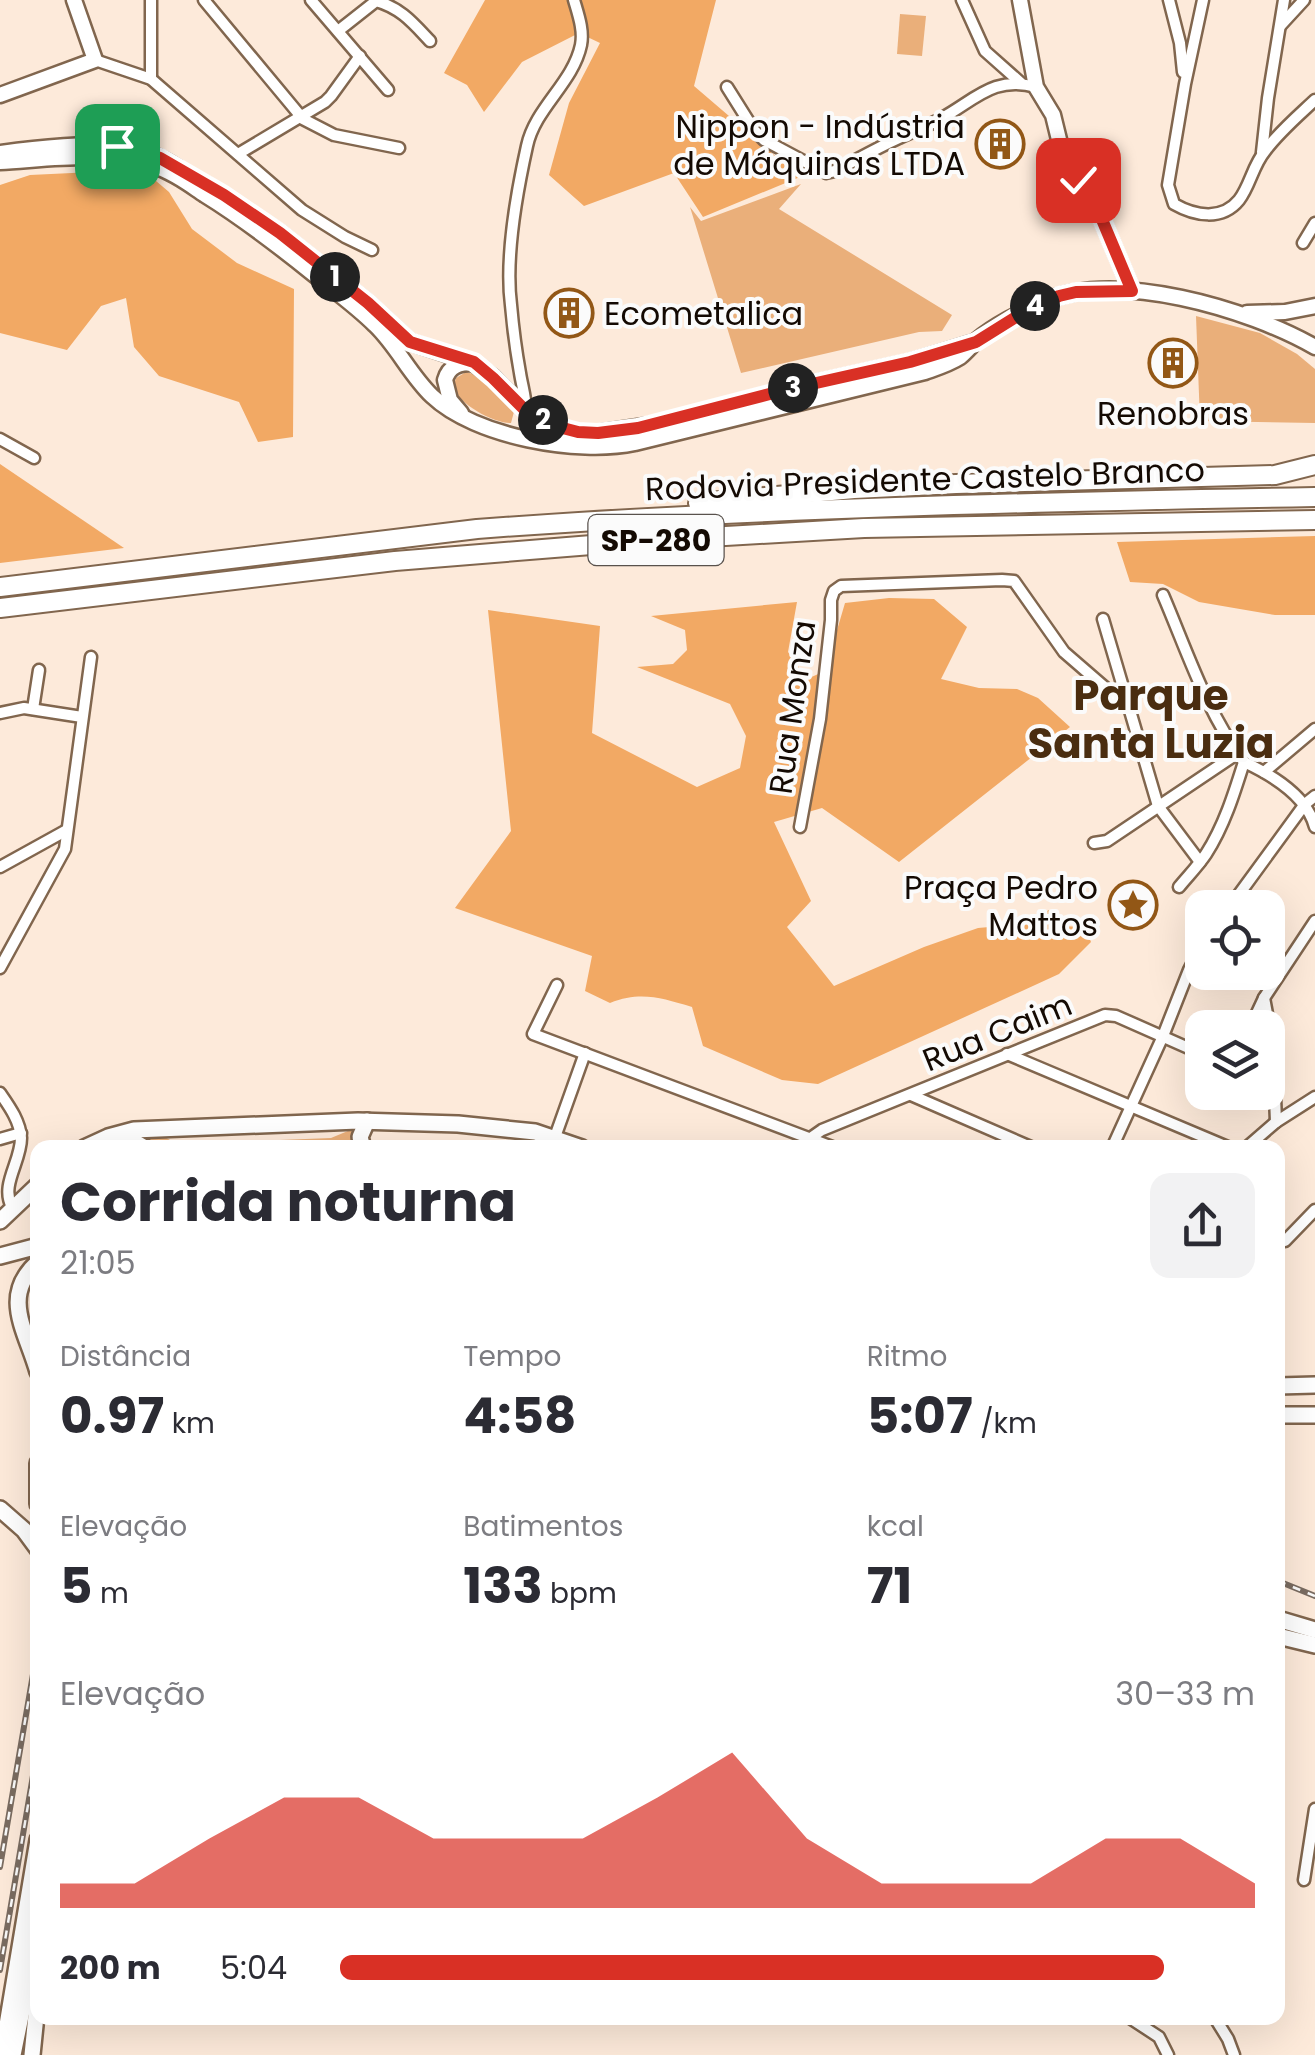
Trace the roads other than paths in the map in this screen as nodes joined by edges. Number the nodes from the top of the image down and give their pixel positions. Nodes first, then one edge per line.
1 (74, 0) edge
2 (151, 0) edge
3 (204, 0) edge
4 (311, 0) edge
5 (574, 0) edge
6 (962, 0) edge
7 (1020, 0) edge
8 (1182, 0) edge
9 (1203, 0) edge
10 (1284, 0) edge
11 (1304, 0) edge
12 (1170, 4) edge
13 (1278, 28) junction
14 (338, 31) junction
15 (430, 41) dead end
16 (360, 56) junction
17 (95, 60) junction
18 (151, 79) junction
19 (1184, 84) junction
20 (1028, 85) junction
21 (726, 87) dead end
22 (388, 90) dead end
23 (0, 96) edge
24 (1315, 100) edge
25 (300, 116) junction
26 (399, 148) dead end
27 (0, 153) edge
28 (238, 154) junction
29 (1262, 154) junction
30 (0, 162) edge
31 (1315, 223) edge
32 (1304, 244) dead end
33 (372, 250) dead end
34 (1132, 291) junction
35 (1315, 306) edge
36 (1236, 312) junction
37 (976, 342) junction
38 (1315, 347) edge
39 (474, 362) junction
40 (520, 372) junction
41 (493, 378) junction
42 (526, 411) junction
43 (463, 416) junction
44 (510, 434) junction
45 (0, 439) edge
46 (34, 458) dead end
47 (1315, 465) edge
48 (1275, 474) junction
49 (1315, 474) edge
50 (1315, 497) edge
51 (1315, 520) edge
52 (546, 524) junction
53 (0, 586) edge
54 (1163, 594) dead end
55 (0, 608) edge
56 (1103, 619) dead end
57 (90, 657) dead end
58 (39, 670) dead end
59 (33, 709) junction
60 (1131, 710) junction
61 (0, 713) edge
62 (82, 716) junction
63 (1315, 729) edge
64 (1241, 758) junction
65 (1264, 772) junction
66 (1315, 796) edge
67 (1305, 804) junction
68 (1158, 806) junction
69 (800, 827) dead end
70 (1315, 828) edge
71 (67, 830) junction
72 (1094, 843) dead end
73 (1200, 862) junction
74 (0, 867) edge
75 (1180, 886) dead end
76 (1242, 890) edge
77 (1315, 920) edge
78 (0, 968) edge
79 (1185, 980) edge
80 (557, 985) dead end
81 (1264, 998) junction
82 (1258, 1010) edge
83 (1162, 1036) junction
84 (1185, 1046) edge
85 (585, 1053) junction
86 (1007, 1054) junction
87 (0, 1093) edge
88 (911, 1095) junction
89 (1315, 1097) edge
90 (1130, 1106) junction
91 (366, 1121) junction
92 (1276, 1122) junction
93 (21, 1133) junction
94 (108, 1137) junction
95 (555, 1137) junction
96 (0, 1139) edge
97 (101, 1140) edge
98 (127, 1140) edge
99 (360, 1140) edge
100 (562, 1140) edge
101 (803, 1140) edge
102 (810, 1140) edge
103 (1015, 1140) edge
104 (1115, 1140) edge
105 (1211, 1140) edge
106 (1255, 1140) edge
107 (30, 1192) edge
108 (1315, 1210) edge
109 (5, 1213) edge
110 (1285, 1240) dead end
111 (30, 1248) edge
112 (0, 1256) edge
113 (30, 1269) edge
114 (30, 1355) edge
115 (1315, 1385) edge
116 (1285, 1386) edge
117 (1285, 1415) edge
118 (1315, 1415) edge
119 (0, 1509) edge
120 (30, 1538) edge
121 (1285, 1621) edge
122 (1315, 1630) edge
123 (1285, 1638) edge
124 (1315, 1645) edge
125 (1315, 1809) edge
126 (1304, 1880) dead end
127 (30, 1888) edge
128 (30, 1963) edge
129 (36, 2025) edge
130 (43, 2025) edge
131 (1140, 2025) edge
132 (1219, 2025) edge
133 (2, 2055) edge
134 (13, 2055) edge
135 (34, 2055) edge
136 (1168, 2055) edge
137 (1234, 2055) edge

1 - 17 street
2 - 18 street
3 - 25 street
4 - 14 street
5 - 40 street
6 - 20 street
7 - 20 street
8 - 12 street
9 - 19 street
10 - 13 street
11 - 13 street
12 - 19 street
13 - 29 street
14 - 15 street
14 - 16 street
16 - 22 street
16 - 25 street
17 - 18 street
17 - 23 street
18 - 28 street
19 - 29 street
20 - 21 street
20 - 34 street
24 - 29 street
25 - 26 street
25 - 28 street
27 - 39 street
28 - 33 street
30 - 43 street
31 - 32 street
34 - 36 street
34 - 37 street
35 - 36 street
36 - 38 street
37 - 42 street
37 - 44 street
39 - 41 street
39 - 43 street
40 - 41 street
40 - 42 street
41 - 42 street
42 - 44 street
43 - 44 street
45 - 46 street
47 - 48 highway
48 - 49 highway
48 - 52 highway
50 - 52 highway, Rodovia Presidente Castelo Branco / SP-280
51 - 55 highway, Rodovia Presidente Castelo Branco / SP-280
52 - 53 highway, Rodovia Presidente Castelo Branco / SP-280
54 - 64 street
56 - 60 street
57 - 62 street
58 - 59 street
59 - 61 street
59 - 62 street
60 - 68 street
60 - 69 street, Rua Monza
62 - 71 street
63 - 65 street
64 - 65 street
64 - 68 street
64 - 73 street
65 - 67 street
66 - 67 street
67 - 70 street
67 - 76 street
68 - 72 street
68 - 73 street
71 - 74 street
71 - 78 street
73 - 75 street
77 - 81 street
79 - 83 street
80 - 85 street
81 - 82 street
81 - 92 street
83 - 84 street, Rua Caim
83 - 86 street, Rua Caim
83 - 90 street
85 - 95 street
85 - 101 street
86 - 88 street, Rua Caim
86 - 90 street
87 - 93 street
88 - 102 street, Rua Caim
88 - 103 street
89 - 92 street
90 - 104 street
90 - 105 street
91 - 94 main road
91 - 95 main road
91 - 99 main road
92 - 106 street
93 - 96 street
93 - 109 street
94 - 97 main road
94 - 98 main road
95 - 100 main road
107 - 109 main road
108 - 110 street
111 - 112 main road
113 - 114 main road
115 - 116 main road
117 - 118 main road
119 - 120 main road
121 - 122 main road
123 - 124 main road
125 - 126 street
127 - 133 main road
128 - 134 main road
129 - 135 main road
130 - 135 main road
131 - 136 street
132 - 137 street

